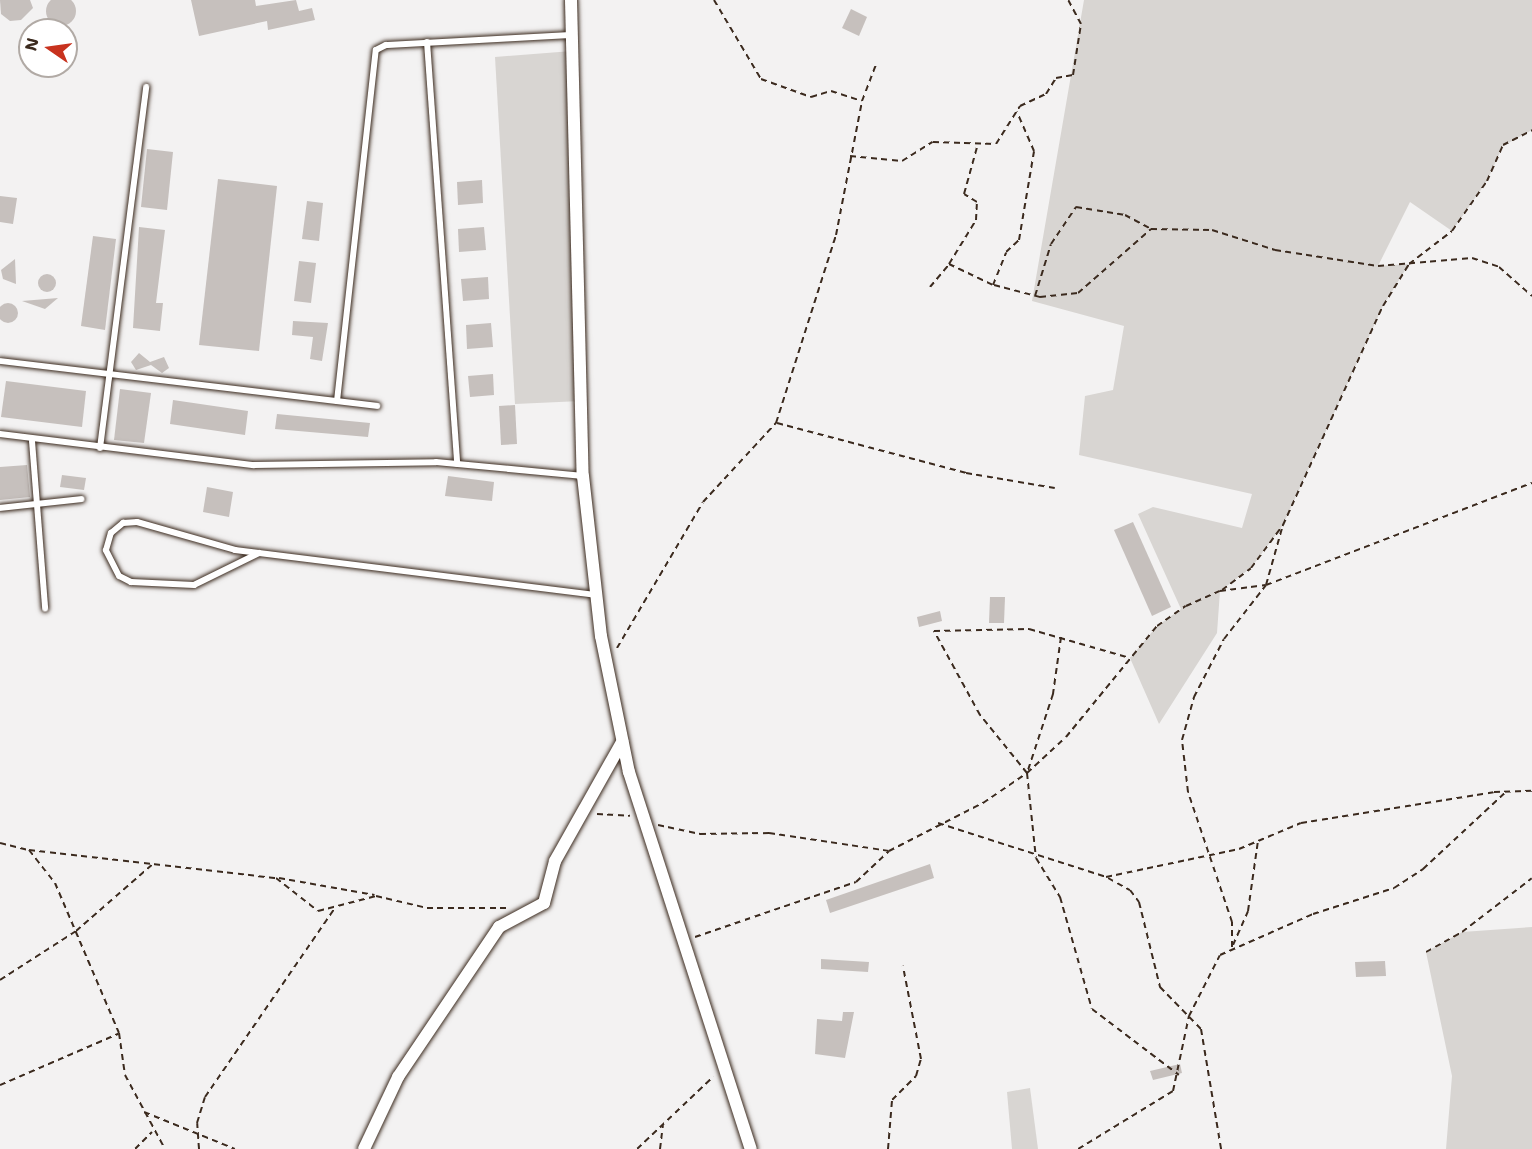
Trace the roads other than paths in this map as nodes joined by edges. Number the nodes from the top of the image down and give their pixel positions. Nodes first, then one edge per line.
1 (571, 0) edge
2 (572, 35) junction
3 (427, 42) junction
4 (146, 87) dead end
5 (0, 361) edge
6 (112, 375) junction
7 (337, 401) junction
8 (377, 406) dead end
9 (0, 434) edge
10 (32, 441) junction
11 (100, 448) junction
12 (457, 464) junction
13 (583, 476) junction
14 (82, 499) dead end
15 (37, 505) junction
16 (0, 508) edge
17 (259, 553) junction
18 (595, 595) junction
19 (45, 608) dead end
20 (622, 741) junction
21 (364, 1149) edge
22 (751, 1149) edge

1 - 2 street
2 - 3 lane
2 - 13 street
3 - 7 lane
3 - 12 lane
4 - 6 lane
5 - 6 lane
6 - 7 lane
6 - 11 lane
7 - 8 lane
9 - 10 lane
10 - 11 lane
10 - 15 lane
11 - 12 lane
12 - 13 lane
13 - 18 street
14 - 15 lane
15 - 16 lane
15 - 19 lane
17 - 17 lane
17 - 18 lane
18 - 20 street
20 - 21 street
20 - 22 street

